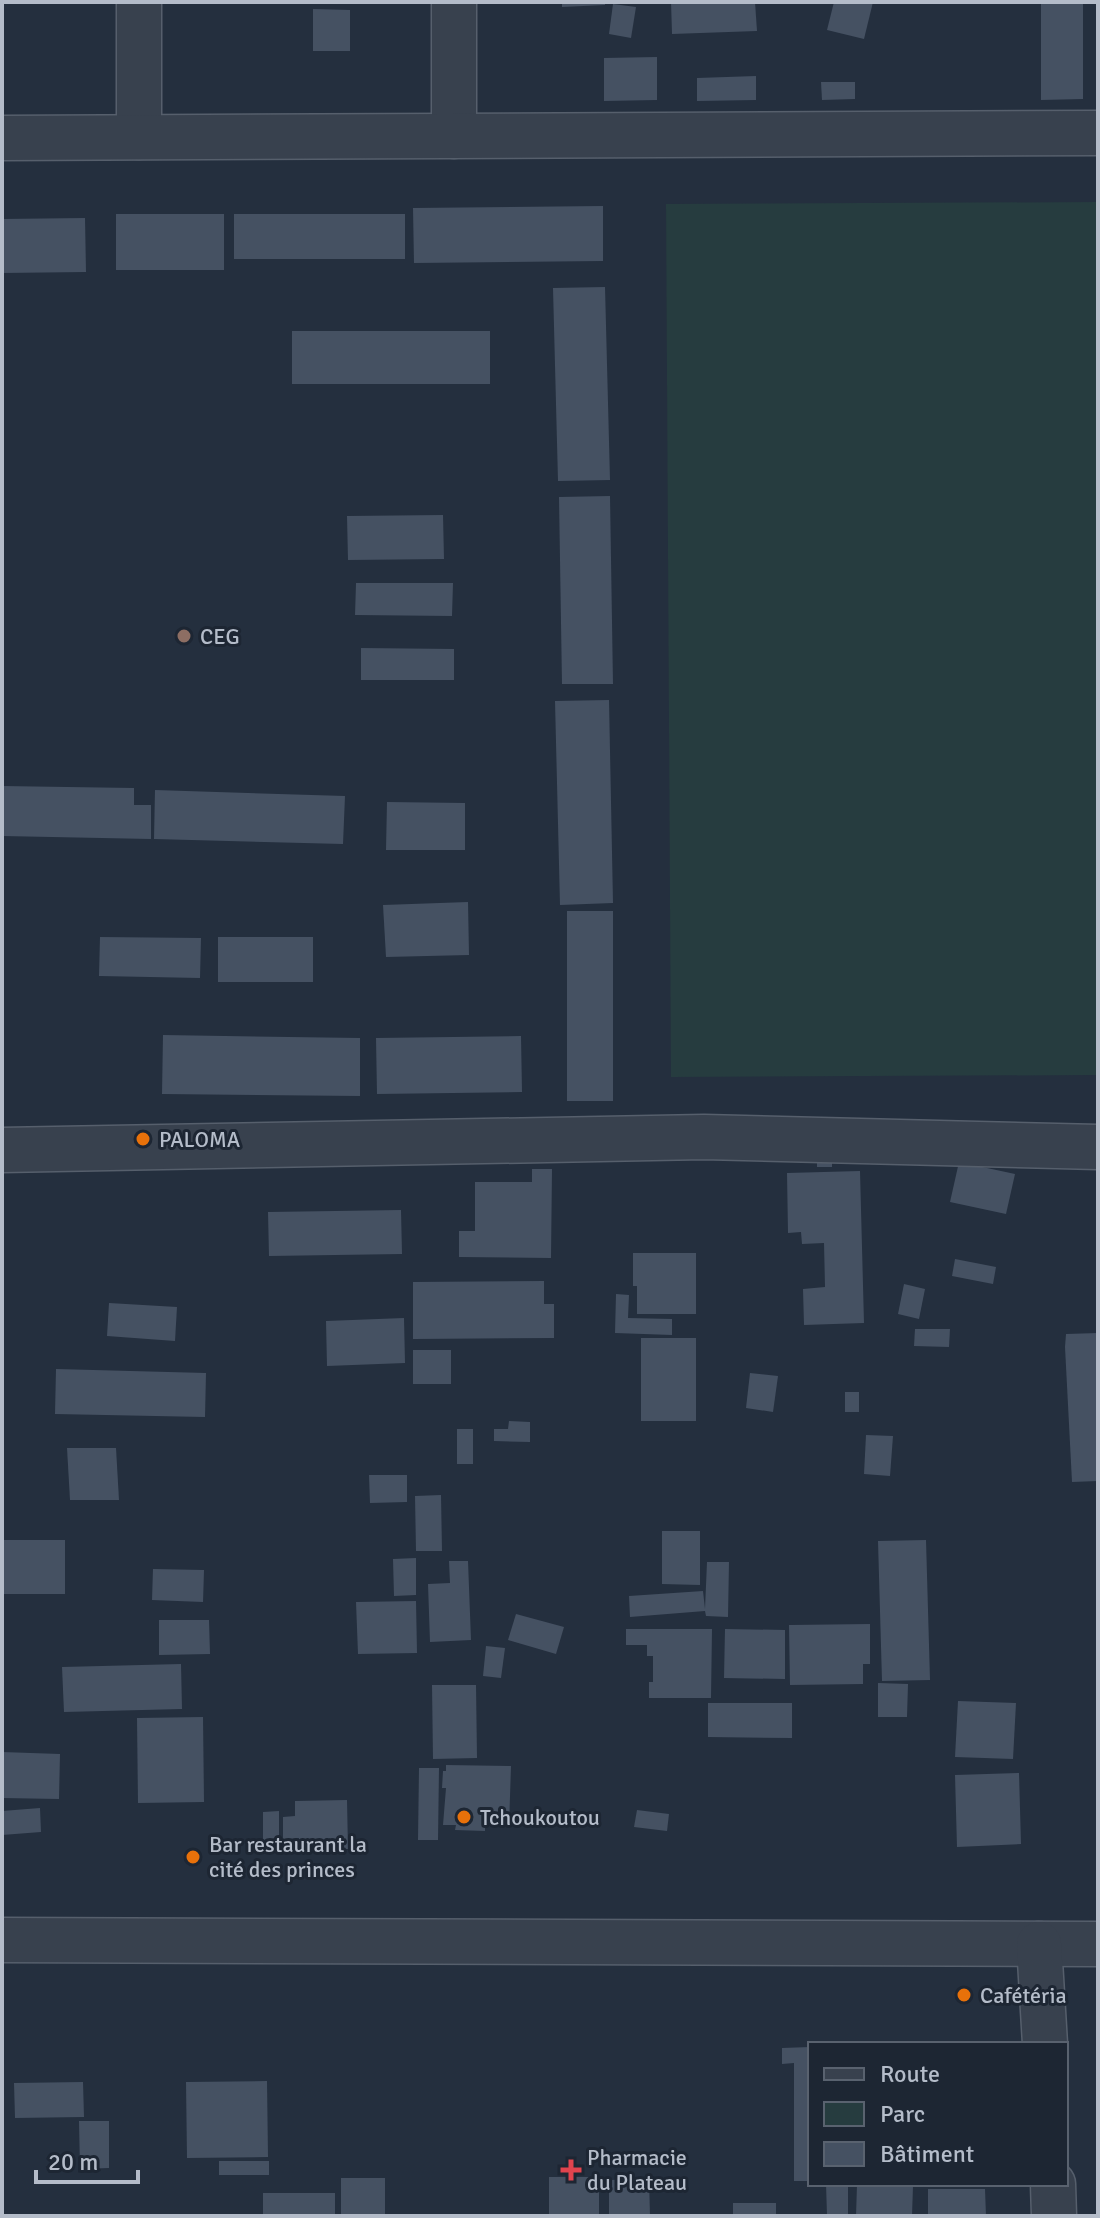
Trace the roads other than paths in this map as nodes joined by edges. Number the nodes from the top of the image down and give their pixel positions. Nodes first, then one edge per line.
1 (139, 2) edge
2 (454, 2) edge
3 (1098, 133) edge
4 (454, 136) junction
5 (139, 137) junction
6 (2, 138) edge
7 (1098, 1147) edge
8 (2, 1150) edge
9 (2, 1940) edge
10 (1039, 1944) junction
11 (1098, 1944) edge
12 (1045, 2042) edge
13 (1053, 2186) edge
14 (1054, 2216) edge

1 - 5 street
2 - 4 street
3 - 4 street
4 - 5 street
5 - 6 street
7 - 8 street
9 - 10 street
10 - 11 street
10 - 12 street
13 - 14 street

